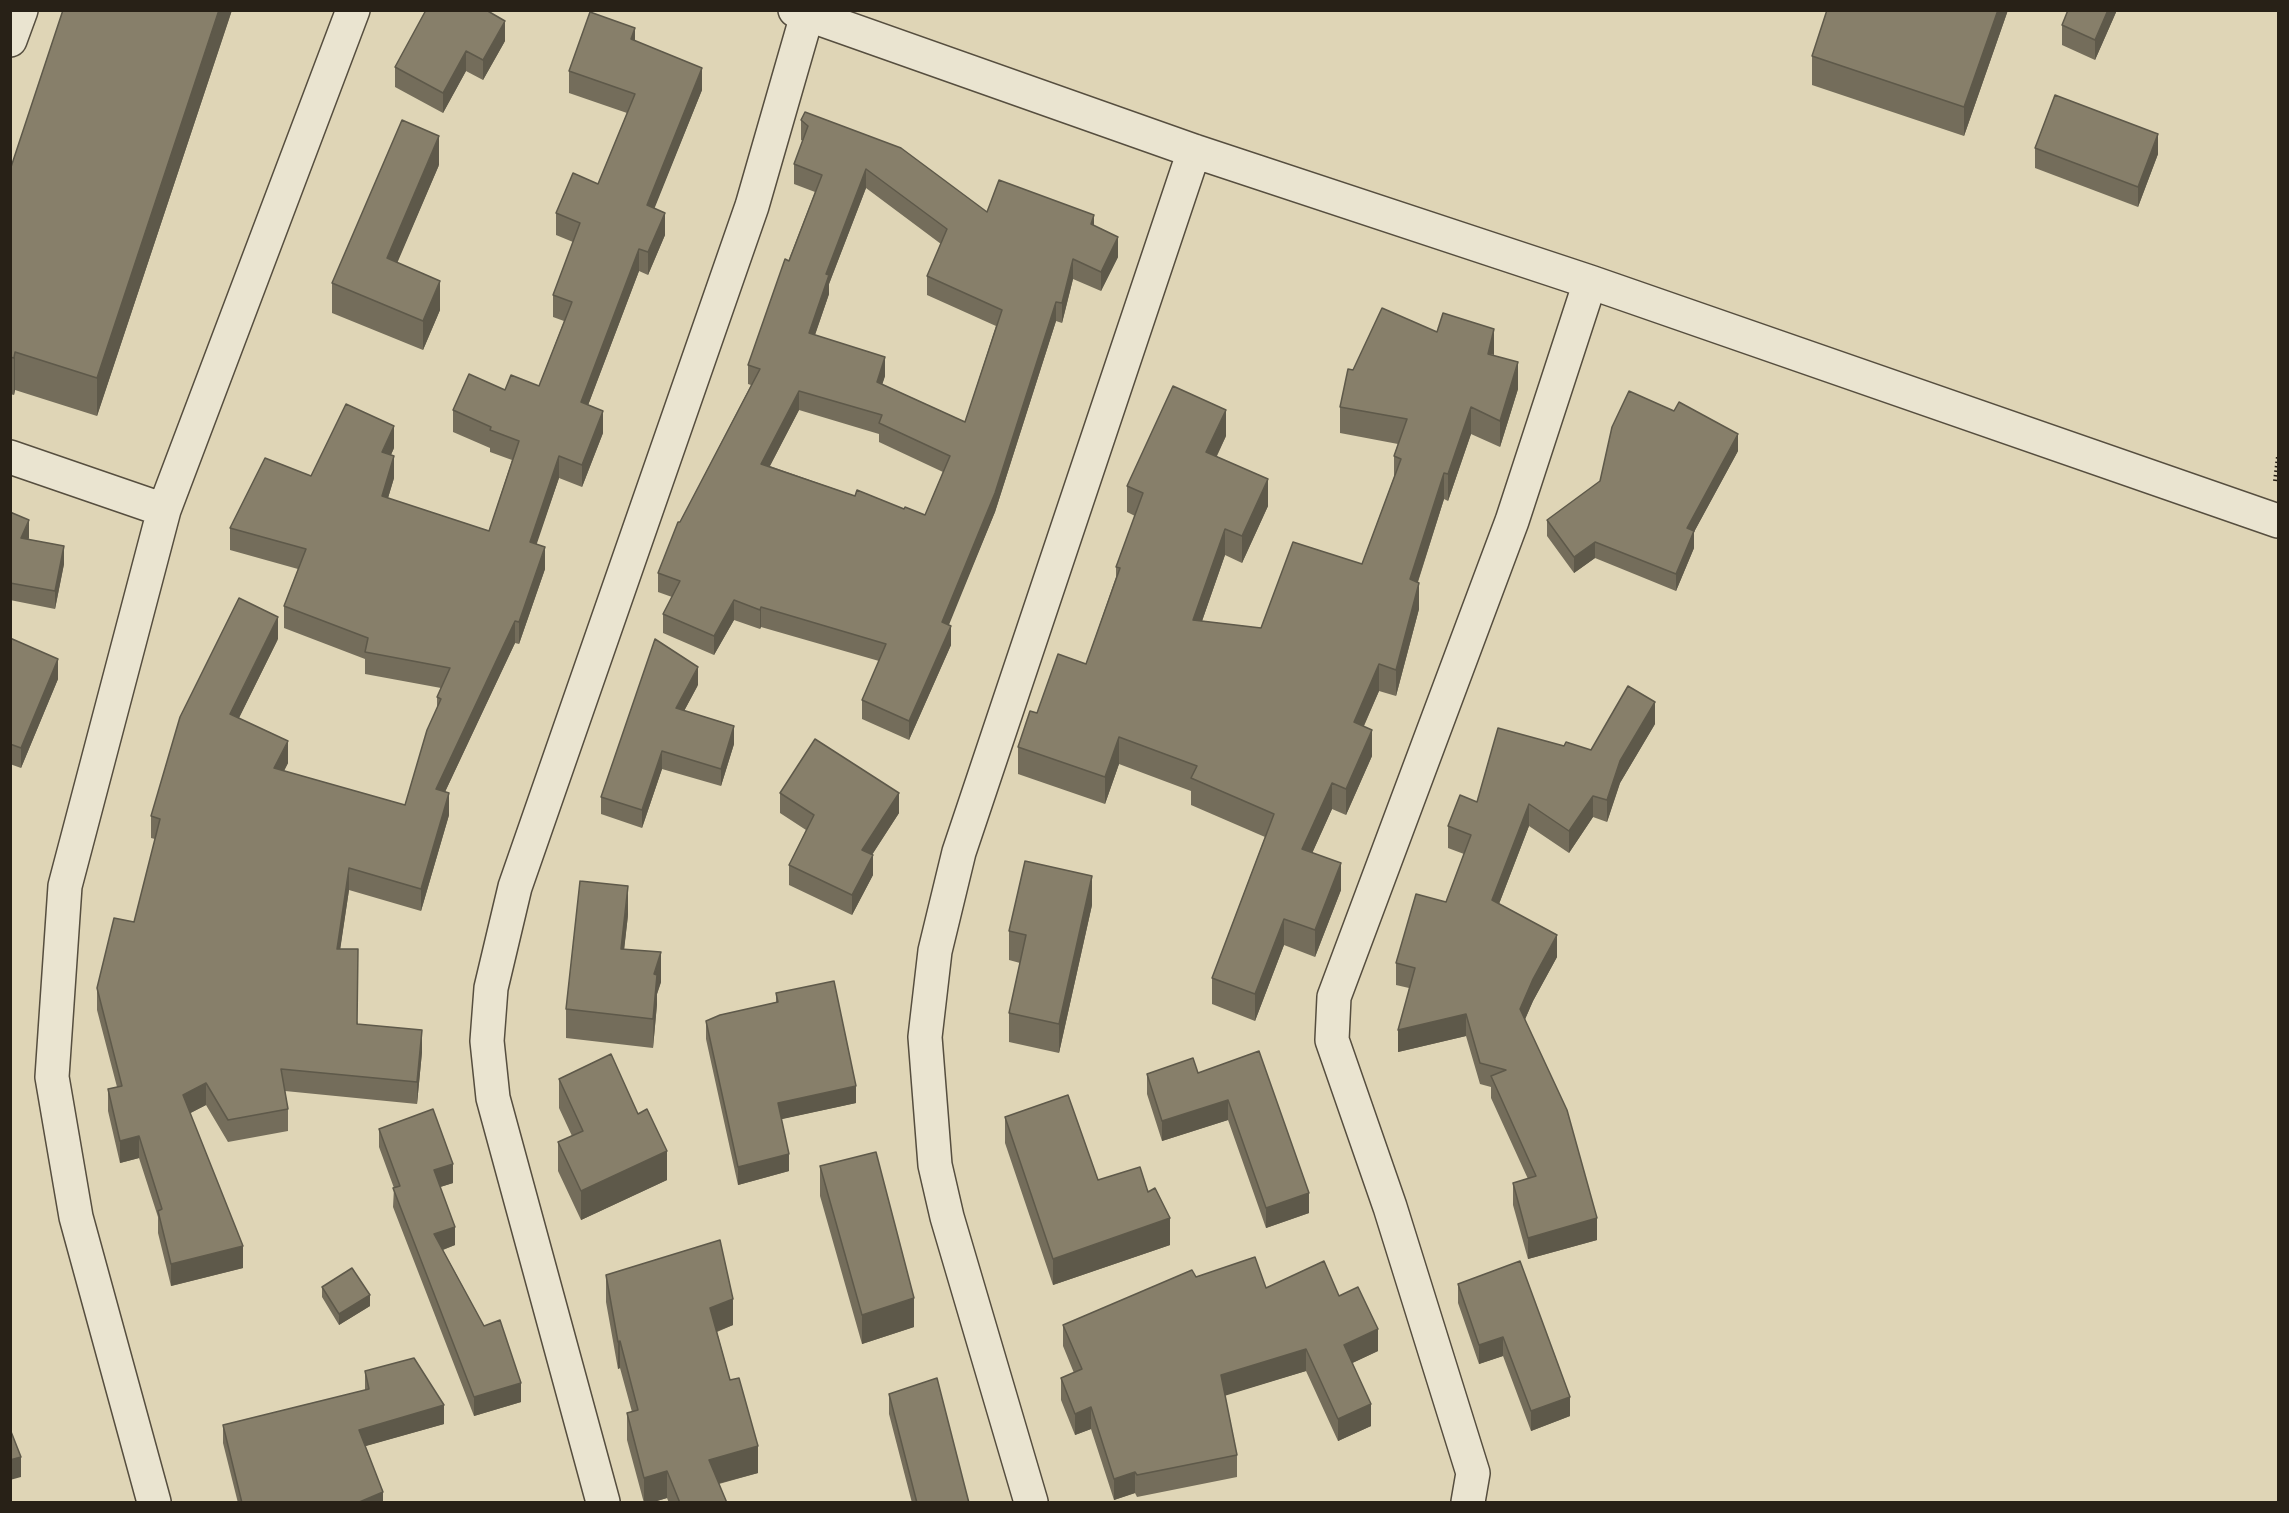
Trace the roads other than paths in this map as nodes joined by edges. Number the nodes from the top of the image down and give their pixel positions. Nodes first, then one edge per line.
1 (21, 10) edge
2 (353, 10) edge
3 (801, 13) edge
4 (10, 40) edge
5 (1194, 151) junction
6 (1590, 282) junction
7 (10, 457) edge
8 (164, 510) junction
9 (2278, 521) edge
10 (154, 1503) edge
11 (603, 1503) edge
12 (1031, 1503) edge
13 (1468, 1503) edge

1 - 4 street
2 - 8 street
3 - 5 street
3 - 11 street
5 - 6 street
5 - 12 street
6 - 9 street
6 - 13 street
7 - 8 street
8 - 10 street

